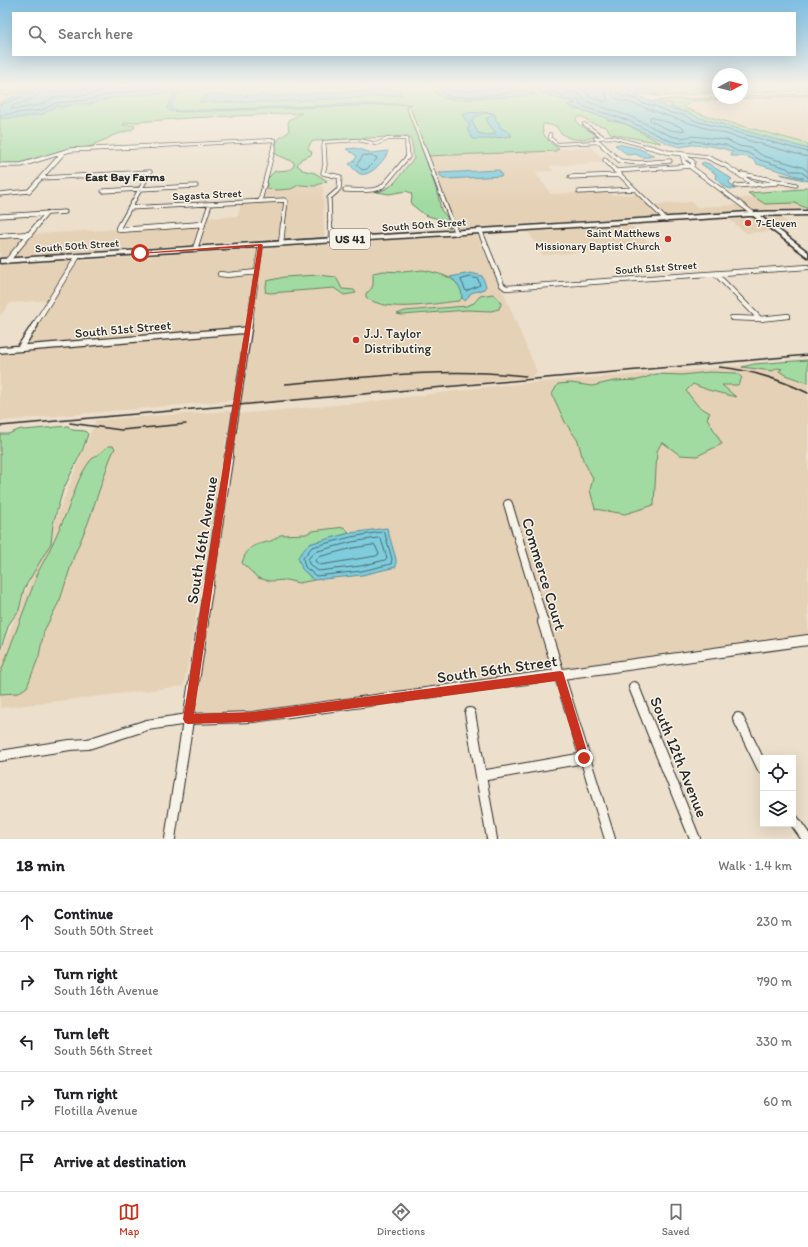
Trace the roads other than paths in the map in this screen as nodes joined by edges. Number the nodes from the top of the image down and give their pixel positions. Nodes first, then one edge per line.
1 (415, 125) edge
2 (586, 125) edge
3 (550, 134) dead end
4 (602, 136) junction
5 (599, 142) junction
6 (66, 151) junction
7 (667, 152) junction
8 (685, 157) junction
9 (605, 160) dead end
10 (670, 161) junction
11 (0, 165) edge
12 (675, 165) dead end
13 (692, 166) junction
14 (615, 171) junction
15 (741, 174) junction
16 (620, 175) junction
17 (42, 178) junction
18 (570, 178) dead end
19 (780, 182) junction
20 (755, 185) junction
21 (796, 185) dead end
22 (196, 186) dead end
23 (736, 186) dead end
24 (141, 189) junction
25 (634, 189) junction
26 (338, 190) junction
27 (103, 191) dead end
28 (579, 192) dead end
29 (0, 194) edge
30 (260, 201) junction
31 (210, 204) junction
32 (130, 208) junction
33 (808, 211) edge
34 (65, 212) dead end
35 (47, 213) junction
36 (754, 214) junction
37 (0, 216) edge
38 (666, 220) junction
39 (203, 224) junction
40 (480, 231) junction
41 (456, 233) junction
42 (29, 234) junction
43 (0, 236) edge
44 (332, 241) junction
45 (281, 244) junction
46 (261, 245) junction
47 (195, 249) junction
48 (808, 255) edge
49 (78, 256) junction
50 (3, 261) edge
51 (808, 267) edge
52 (257, 272) junction
53 (220, 274) dead end
54 (716, 274) junction
55 (788, 316) dead end
56 (732, 318) dead end
57 (760, 318) junction
58 (248, 330) junction
59 (20, 348) junction
60 (0, 350) edge
61 (508, 504) dead end
62 (808, 640) edge
63 (560, 675) junction
64 (634, 687) dead end
65 (470, 713) dead end
66 (738, 718) dead end
67 (188, 719) junction
68 (0, 756) edge
69 (584, 758) junction
70 (760, 763) edge
71 (481, 776) junction
72 (796, 824) edge
73 (170, 839) edge
74 (492, 839) edge
75 (610, 839) edge
76 (695, 839) edge
77 (806, 839) edge

1 - 41 street
2 - 4 street
3 - 5 street
4 - 5 street
4 - 7 street
5 - 10 street
6 - 11 street
6 - 17 street
6 - 30 street
7 - 8 street
7 - 10 street
8 - 13 street
8 - 15 street
9 - 14 street
10 - 12 street
13 - 14 street
13 - 36 street
14 - 16 street
15 - 19 street
15 - 20 street
16 - 18 street
16 - 25 street
17 - 24 street
17 - 29 street
19 - 20 street
19 - 21 street
20 - 23 street
22 - 24 street
24 - 27 street
24 - 32 street
25 - 28 street
25 - 38 street
26 - 26 street
26 - 44 street
30 - 31 street, Sagasta Street
30 - 45 street, Sagasta Street
31 - 32 street, Sagasta Street
31 - 39 street
32 - 39 street
33 - 36 main road, South 50th Street / US 41
34 - 35 street
35 - 37 street
35 - 42 street
36 - 38 main road, South 50th Street / US 41
36 - 48 street
38 - 40 main road, South 50th Street / US 41
39 - 47 street
40 - 41 main road, South 50th Street / US 41
40 - 54 street, South 51st Street
41 - 44 main road, South 50th Street / US 41
42 - 43 street
42 - 50 street
44 - 45 main road, South 50th Street / US 41
45 - 46 main road, South 50th Street / US 41
46 - 47 main road, South 50th Street / US 41
46 - 52 street, South 16th Avenue
47 - 49 main road, South 50th Street / US 41
49 - 50 main road, South 50th Street / US 41
49 - 59 street
51 - 54 street, South 51st Street
52 - 53 street
52 - 58 street, South 16th Avenue
54 - 57 street
55 - 57 street
56 - 57 street
58 - 59 street, South 51st Street
58 - 67 street, South 16th Avenue
59 - 60 street, South 51st Street
61 - 63 street, Commerce Court
62 - 63 street, South 56th Street
63 - 67 street, South 56th Street
63 - 69 street, Commerce Court
64 - 76 street, South 12th Avenue
65 - 71 street
66 - 70 street
67 - 68 street, South 56th Street
67 - 73 street, South 16th Avenue
69 - 71 street
69 - 75 street, Commerce Court
71 - 74 street
72 - 77 street

